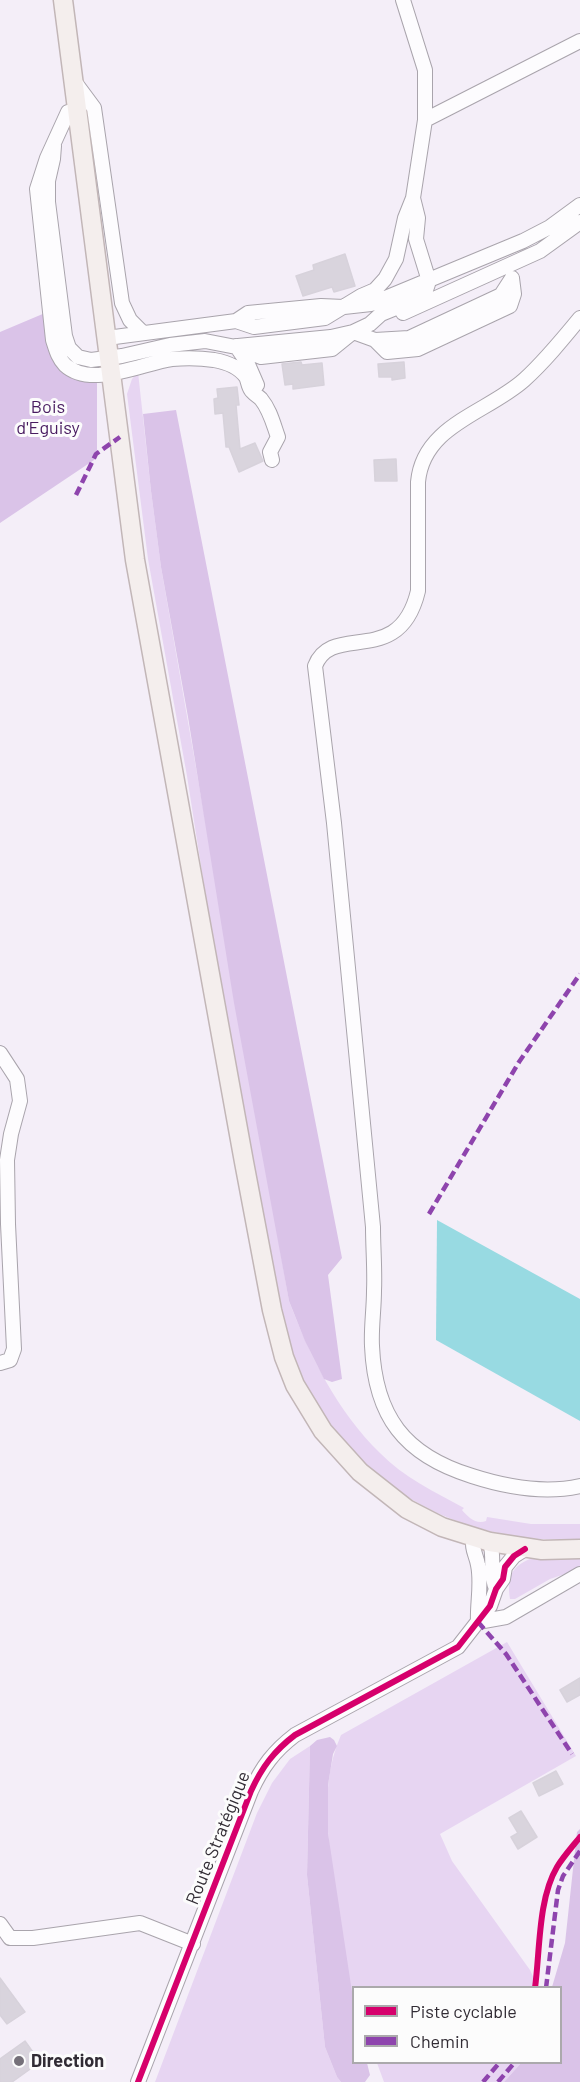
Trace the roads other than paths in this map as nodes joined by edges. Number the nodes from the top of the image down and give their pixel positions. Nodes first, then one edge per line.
1 (63, 0) edge
2 (403, 0) edge
3 (580, 41) edge
4 (74, 80) junction
5 (78, 111) junction
6 (425, 120) junction
7 (413, 198) junction
8 (580, 205) edge
9 (580, 222) edge
10 (503, 250) junction
11 (510, 272) junction
12 (429, 281) junction
13 (344, 307) junction
14 (580, 318) edge
15 (370, 324) junction
16 (198, 326) junction
17 (353, 332) junction
18 (143, 333) junction
19 (108, 338) junction
20 (375, 340) junction
21 (236, 347) junction
22 (111, 365) junction
23 (260, 398) junction
24 (272, 460) dead end
25 (0, 1053) edge
26 (0, 1363) edge
27 (580, 1486) edge
28 (482, 1540) junction
29 (525, 1549) junction
30 (580, 1549) edge
31 (580, 1575) edge
32 (496, 1588) junction
33 (478, 1622) junction
34 (0, 1924) edge
35 (193, 1944) junction
36 (138, 2082) edge

1 - 4 main road
2 - 6 street
3 - 6 street
4 - 5 main road
4 - 18 street
5 - 19 main road
5 - 22 street
6 - 7 street
7 - 12 street
7 - 13 street
8 - 10 street
9 - 11 street
10 - 11 street
10 - 12 street
11 - 15 street
11 - 20 street
11 - 20 street
12 - 13 street
12 - 15 street
13 - 16 street
13 - 17 street
14 - 27 street
15 - 17 street
16 - 18 street
16 - 21 street
17 - 20 street
17 - 21 street
18 - 19 street
19 - 22 main road
21 - 22 street
21 - 23 street
22 - 23 street
22 - 28 main road
23 - 24 street
25 - 26 street
28 - 29 main road
28 - 32 street
28 - 33 street
29 - 30 main road
29 - 32 street, Route Stratégique
31 - 33 street
32 - 33 street, Route Stratégique
33 - 35 street, Route Stratégique
34 - 35 street
35 - 36 street, Route Stratégique

